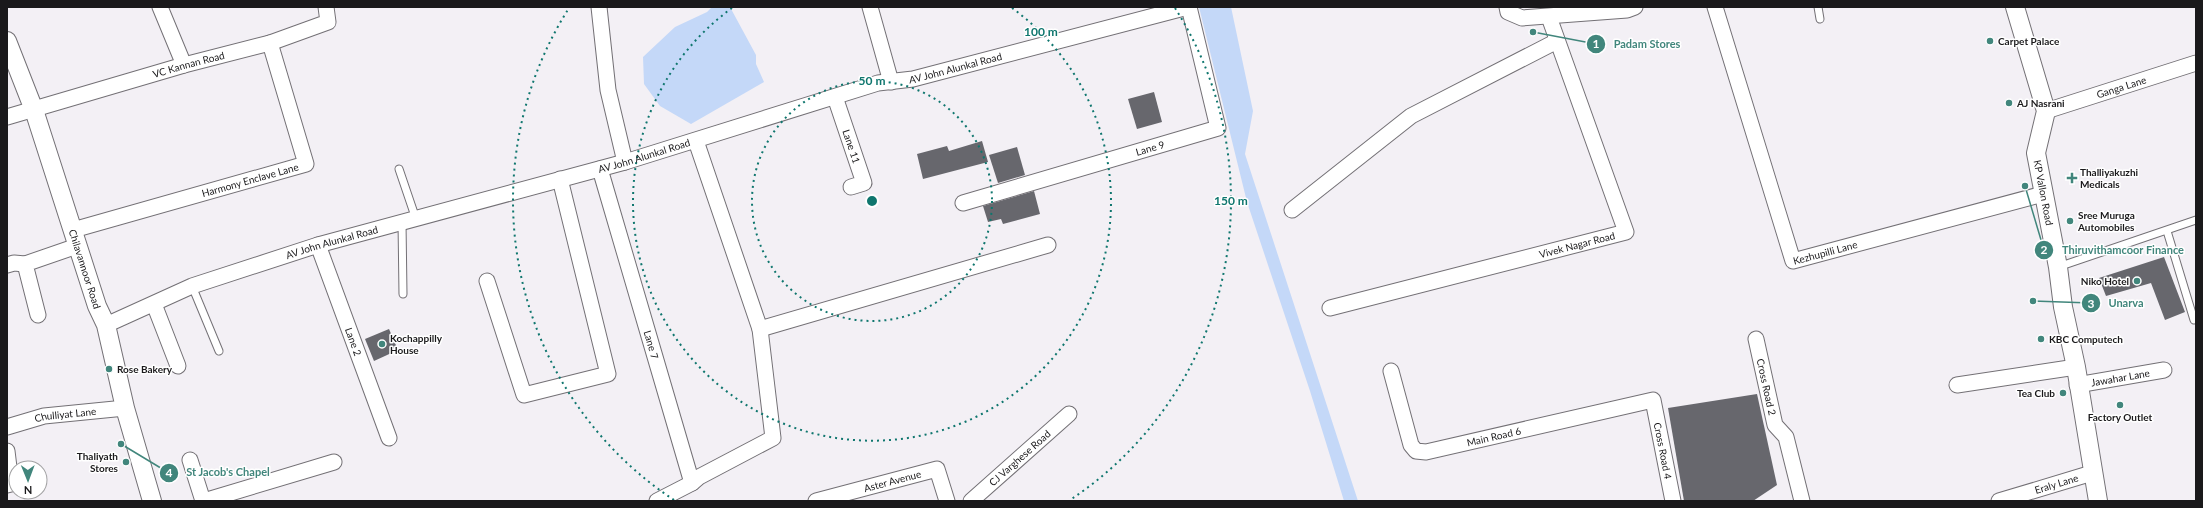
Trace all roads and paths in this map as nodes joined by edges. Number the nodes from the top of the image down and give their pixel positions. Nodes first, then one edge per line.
1 (160, 7) edge
2 (326, 7) edge
3 (599, 7) edge
4 (870, 7) edge
5 (1189, 7) edge
6 (1508, 7) edge
7 (1636, 7) edge
8 (1715, 7) edge
9 (1818, 7) edge
10 (2014, 7) edge
11 (1549, 17) junction
12 (1820, 19) dead end
13 (7, 41) edge
14 (1557, 41) junction
15 (270, 43) junction
16 (2196, 63) edge
17 (184, 64) junction
18 (891, 82) junction
19 (834, 97) junction
20 (34, 110) junction
21 (2046, 111) junction
22 (7, 117) edge
23 (696, 141) junction
24 (625, 162) junction
25 (399, 169) dead end
26 (600, 169) junction
27 (560, 179) junction
28 (851, 187) dead end
29 (2043, 194) junction
30 (963, 203) dead end
31 (1292, 210) dead end
32 (409, 220) junction
33 (2196, 220) edge
34 (2167, 231) junction
35 (75, 238) junction
36 (318, 245) junction
37 (1048, 245) dead end
38 (25, 264) junction
39 (7, 265) edge
40 (2058, 267) junction
41 (487, 281) dead end
42 (192, 286) junction
43 (403, 294) dead end
44 (154, 304) junction
45 (1330, 308) dead end
46 (38, 315) dead end
47 (2196, 319) edge
48 (106, 325) junction
49 (760, 329) junction
50 (1756, 339) dead end
51 (219, 351) dead end
52 (768, 356) dead end
53 (178, 366) dead end
54 (2076, 367) junction
55 (2164, 370) dead end
56 (1391, 371) dead end
57 (1957, 385) dead end
58 (2077, 385) junction
59 (1653, 400) joint
60 (125, 408) junction
61 (1069, 414) dead end
62 (7, 427) edge
63 (389, 438) dead end
64 (7, 451) edge
65 (190, 460) dead end
66 (334, 462) dead end
67 (2092, 473) junction
68 (692, 483) junction
69 (7, 485) edge
70 (152, 501) edge
71 (203, 501) edge
72 (657, 501) edge
73 (816, 501) edge
74 (947, 501) edge
75 (970, 501) edge
76 (1673, 501) edge
77 (1802, 501) edge
78 (1999, 501) edge
79 (2098, 501) edge

1 - 17 street
2 - 15 street, VC Kannan Road
3 - 24 street
4 - 18 street
5 - 18 street, AV John Alunkal Road
5 - 30 street, Lane 9
6 - 11 street
7 - 11 street
8 - 29 street, Kezhupilli Lane
9 - 12 lane
10 - 21 street
11 - 14 street, Vivek Nagar Road
13 - 20 street, Chilavannoor Road
14 - 31 street
14 - 45 street, Vivek Nagar Road
15 - 17 street, VC Kannan Road
15 - 35 street, Harmony Enclave Lane
16 - 21 street, Ganga Lane
17 - 20 street, VC Kannan Road
18 - 19 street, AV John Alunkal Road
19 - 23 street, AV John Alunkal Road
19 - 28 street, Lane 11
20 - 22 street, VC Kannan Road
20 - 35 street, Chilavannoor Road
21 - 29 street, KP Vallon Road
23 - 24 street, AV John Alunkal Road
23 - 49 street
24 - 26 street, AV John Alunkal Road
25 - 32 lane
26 - 27 street, AV John Alunkal Road
26 - 68 street, Lane 7
27 - 32 street, AV John Alunkal Road
27 - 41 street
29 - 40 street, KP Vallon Road
32 - 36 street, AV John Alunkal Road
32 - 43 lane
33 - 34 lane
34 - 40 lane
34 - 47 lane
35 - 38 street
35 - 48 street, Chilavannoor Road
36 - 42 street, AV John Alunkal Road
36 - 63 street, Lane 2
37 - 49 street
38 - 39 street
38 - 46 street
40 - 54 street, KP Vallon Road
42 - 44 street, AV John Alunkal Road
42 - 51 lane
44 - 48 street, AV John Alunkal Road
44 - 53 street
48 - 60 street, Chilavannoor Road
49 - 52 street
49 - 68 street
50 - 77 street, Cross Road 2
54 - 57 street
54 - 58 street, KP Vallon Road
55 - 58 street, Jawahar Lane
56 - 59 street, Main Road 6
58 - 67 street, KP Vallon Road
59 - 76 street, Cross Road 4
60 - 62 street, Chulliyat Lane
60 - 70 street, Chilavannoor Road
61 - 75 street, CJ Varghese Road
64 - 69 street
65 - 71 street
66 - 71 street
67 - 78 street, Eraly Lane
67 - 79 street, KP Vallon Road
68 - 72 street
73 - 74 street, Aster Avenue

